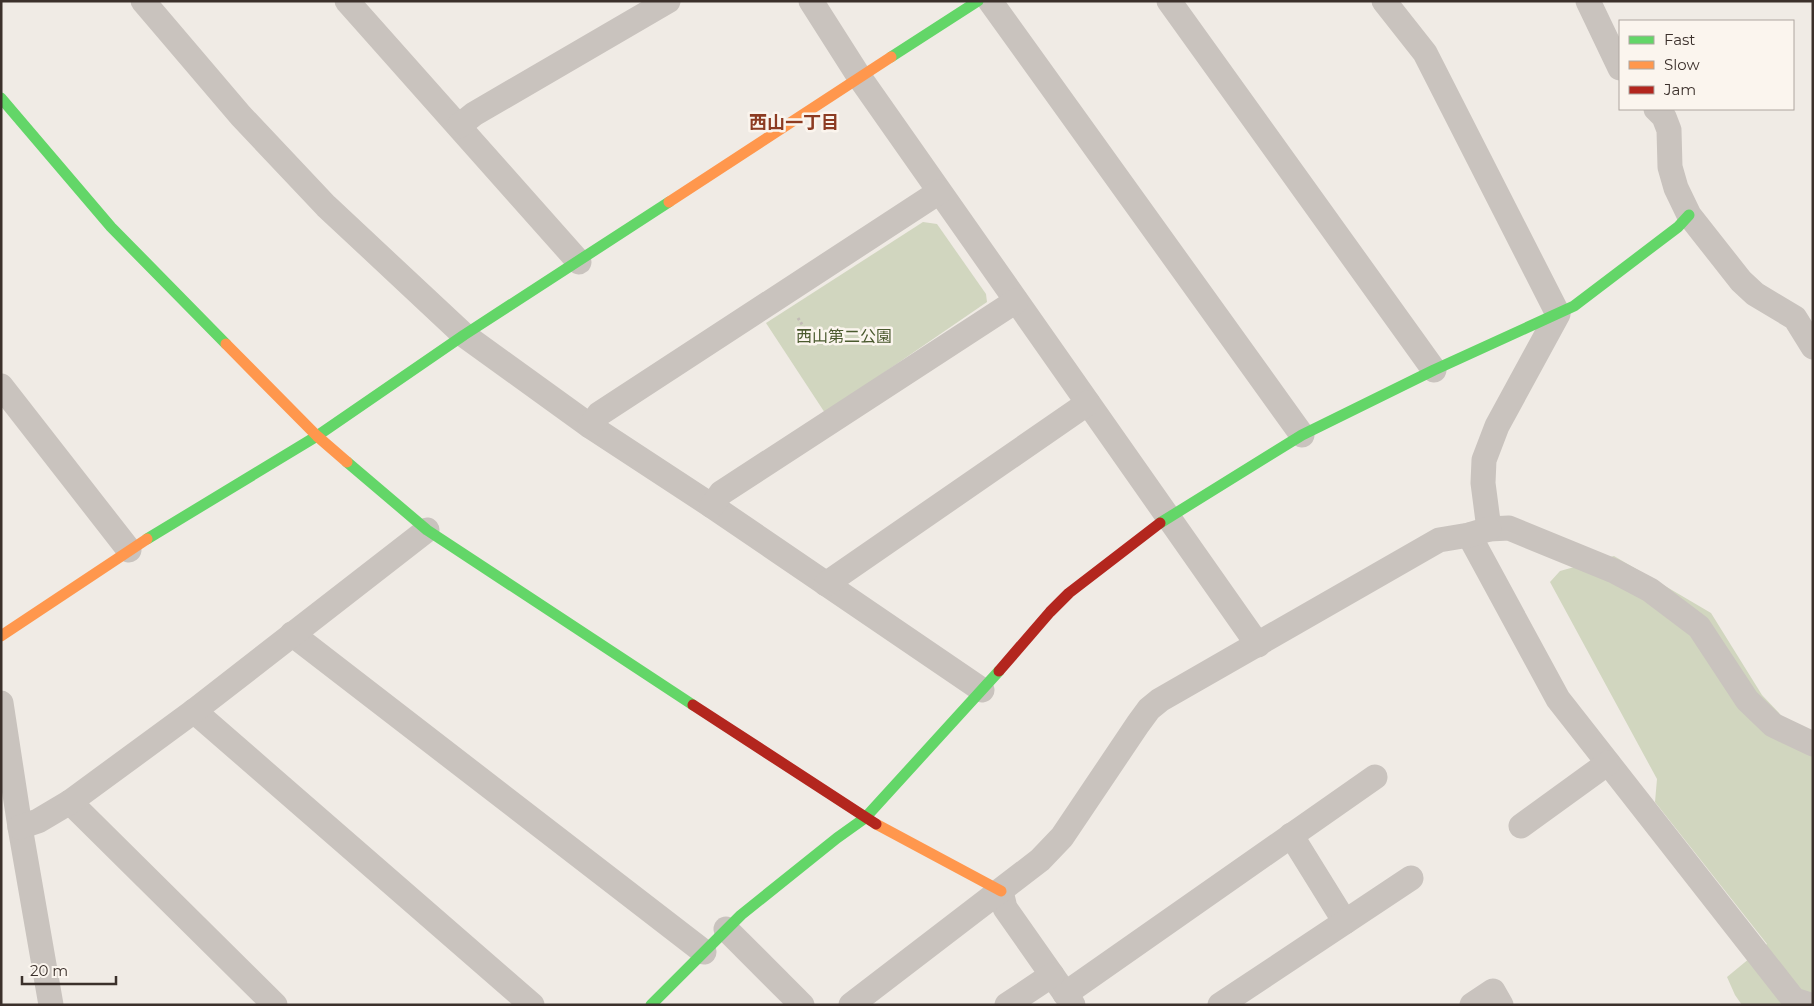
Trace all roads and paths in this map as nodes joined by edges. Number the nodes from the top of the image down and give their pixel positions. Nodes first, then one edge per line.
1 (143, 1) edge
2 (347, 1) edge
3 (668, 1) edge
4 (811, 1) edge
5 (978, 1) edge
6 (990, 1) edge
7 (1169, 1) edge
8 (1384, 1) edge
9 (1588, 1) edge
10 (1619, 66) edge
11 (860, 78) junction
12 (1, 98) edge
13 (1657, 110) edge
14 (459, 126) junction
15 (939, 192) junction
16 (1688, 215) junction
17 (579, 262) junction
18 (1016, 301) junction
19 (1558, 314) junction
20 (464, 335) junction
21 (1813, 347) edge
22 (1434, 370) junction
23 (1, 386) edge
24 (1088, 403) junction
25 (590, 426) junction
26 (1302, 435) junction
27 (318, 436) junction
28 (712, 506) junction
29 (1168, 517) junction
30 (427, 530) junction
31 (1479, 532) junction
32 (129, 550) junction
33 (826, 584) junction
34 (292, 634) junction
35 (1, 636) edge
36 (1258, 645) junction
37 (982, 690) junction
38 (1, 703) edge
39 (194, 711) junction
40 (1813, 744) edge
41 (1608, 763) junction
42 (1375, 777) dead end
43 (70, 802) junction
44 (865, 818) junction
45 (20, 826) junction
46 (1521, 826) dead end
47 (1291, 835) junction
48 (1411, 878) dead end
49 (1000, 891) junction
50 (1345, 922) junction
51 (726, 929) junction
52 (704, 952) junction
53 (1064, 991) edge
54 (51, 1005) edge
55 (275, 1005) edge
56 (532, 1005) edge
57 (651, 1005) edge
58 (802, 1005) edge
59 (851, 1005) edge
60 (1007, 1005) edge
61 (1220, 1005) edge
62 (1472, 1005) edge
63 (1501, 1005) edge
64 (1810, 1005) edge

1 - 20 street
2 - 14 street
3 - 14 street
4 - 11 street
5 - 11 street
6 - 26 street
7 - 22 street
8 - 19 street
9 - 10 street
11 - 15 street
11 - 17 street
12 - 27 street
13 - 16 street
14 - 17 street
15 - 18 street
15 - 25 street
16 - 19 street
16 - 21 street
17 - 20 street
18 - 24 street
18 - 28 street
19 - 22 street
19 - 31 street
20 - 25 street
20 - 27 street
22 - 26 street
23 - 32 street
24 - 29 street
24 - 33 street
25 - 28 street
26 - 29 street
27 - 30 street
27 - 32 street
28 - 33 street
29 - 36 street
29 - 37 street
30 - 34 street
30 - 44 street
31 - 36 street
31 - 40 street
31 - 41 street
32 - 35 street
33 - 37 street
34 - 39 street
34 - 52 street
36 - 49 street
37 - 44 street
38 - 45 street
39 - 43 street
39 - 56 street
41 - 46 street
41 - 64 street
42 - 47 street
43 - 45 street
43 - 55 street
44 - 49 street
44 - 51 street
45 - 54 street
47 - 50 street
47 - 53 street
48 - 50 street
49 - 53 street
49 - 59 street
50 - 61 street
51 - 52 street
51 - 58 street
52 - 57 street
53 - 60 street
62 - 63 street

